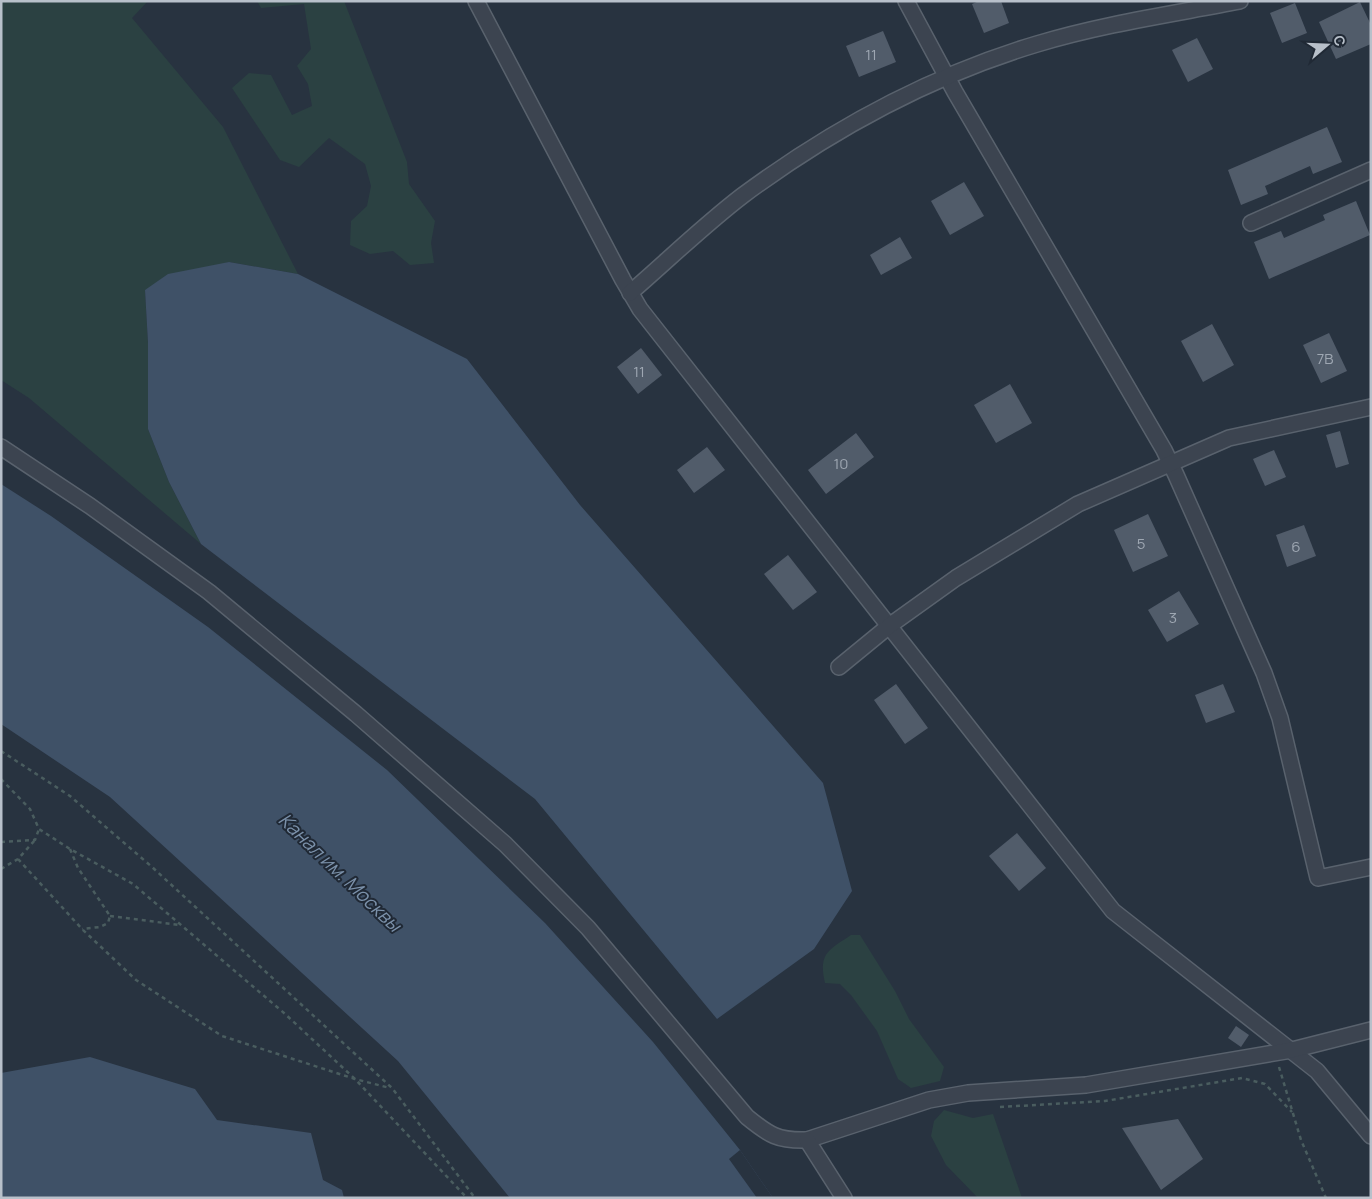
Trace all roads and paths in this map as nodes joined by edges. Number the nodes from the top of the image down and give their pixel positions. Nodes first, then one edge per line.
1 (476, 1) edge
2 (906, 1) edge
3 (1240, 1) edge
4 (947, 78) junction
5 (1371, 170) edge
6 (1250, 222) dead end
7 (630, 293) junction
8 (1371, 407) edge
9 (1, 446) edge
10 (1170, 463) junction
11 (889, 626) junction
12 (839, 667) dead end
13 (1, 751) edge
14 (1, 779) edge
15 (40, 828) junction
16 (35, 840) junction
17 (1, 842) edge
18 (70, 849) junction
19 (18, 859) junction
20 (1371, 866) edge
21 (1, 869) edge
22 (110, 916) junction
23 (182, 926) junction
24 (82, 929) junction
25 (1371, 1030) edge
26 (1292, 1050) junction
27 (1276, 1053) junction
28 (355, 1079) junction
29 (392, 1088) junction
30 (994, 1106) dead end
31 (1292, 1112) junction
32 (1371, 1136) edge
33 (807, 1140) junction
34 (467, 1198) edge
35 (476, 1198) edge
36 (844, 1198) edge
37 (1326, 1198) edge

1 - 7 street
2 - 4 street
3 - 4 street
4 - 7 street
4 - 10 street
5 - 6 street
7 - 11 street
8 - 10 street
9 - 33 street
10 - 11 street
10 - 20 street
11 - 12 street
11 - 26 street
13 - 29 path
14 - 15 path
15 - 16 path
15 - 18 path
16 - 17 path
16 - 19 path
18 - 22 path
18 - 23 path
19 - 21 path
19 - 24 path
22 - 23 path
22 - 24 path
23 - 28 path
24 - 28 path
25 - 26 street
26 - 27 street
26 - 32 street
27 - 31 path
27 - 33 street
28 - 29 path
28 - 34 path
29 - 35 path
30 - 31 path
31 - 37 path
33 - 36 street

